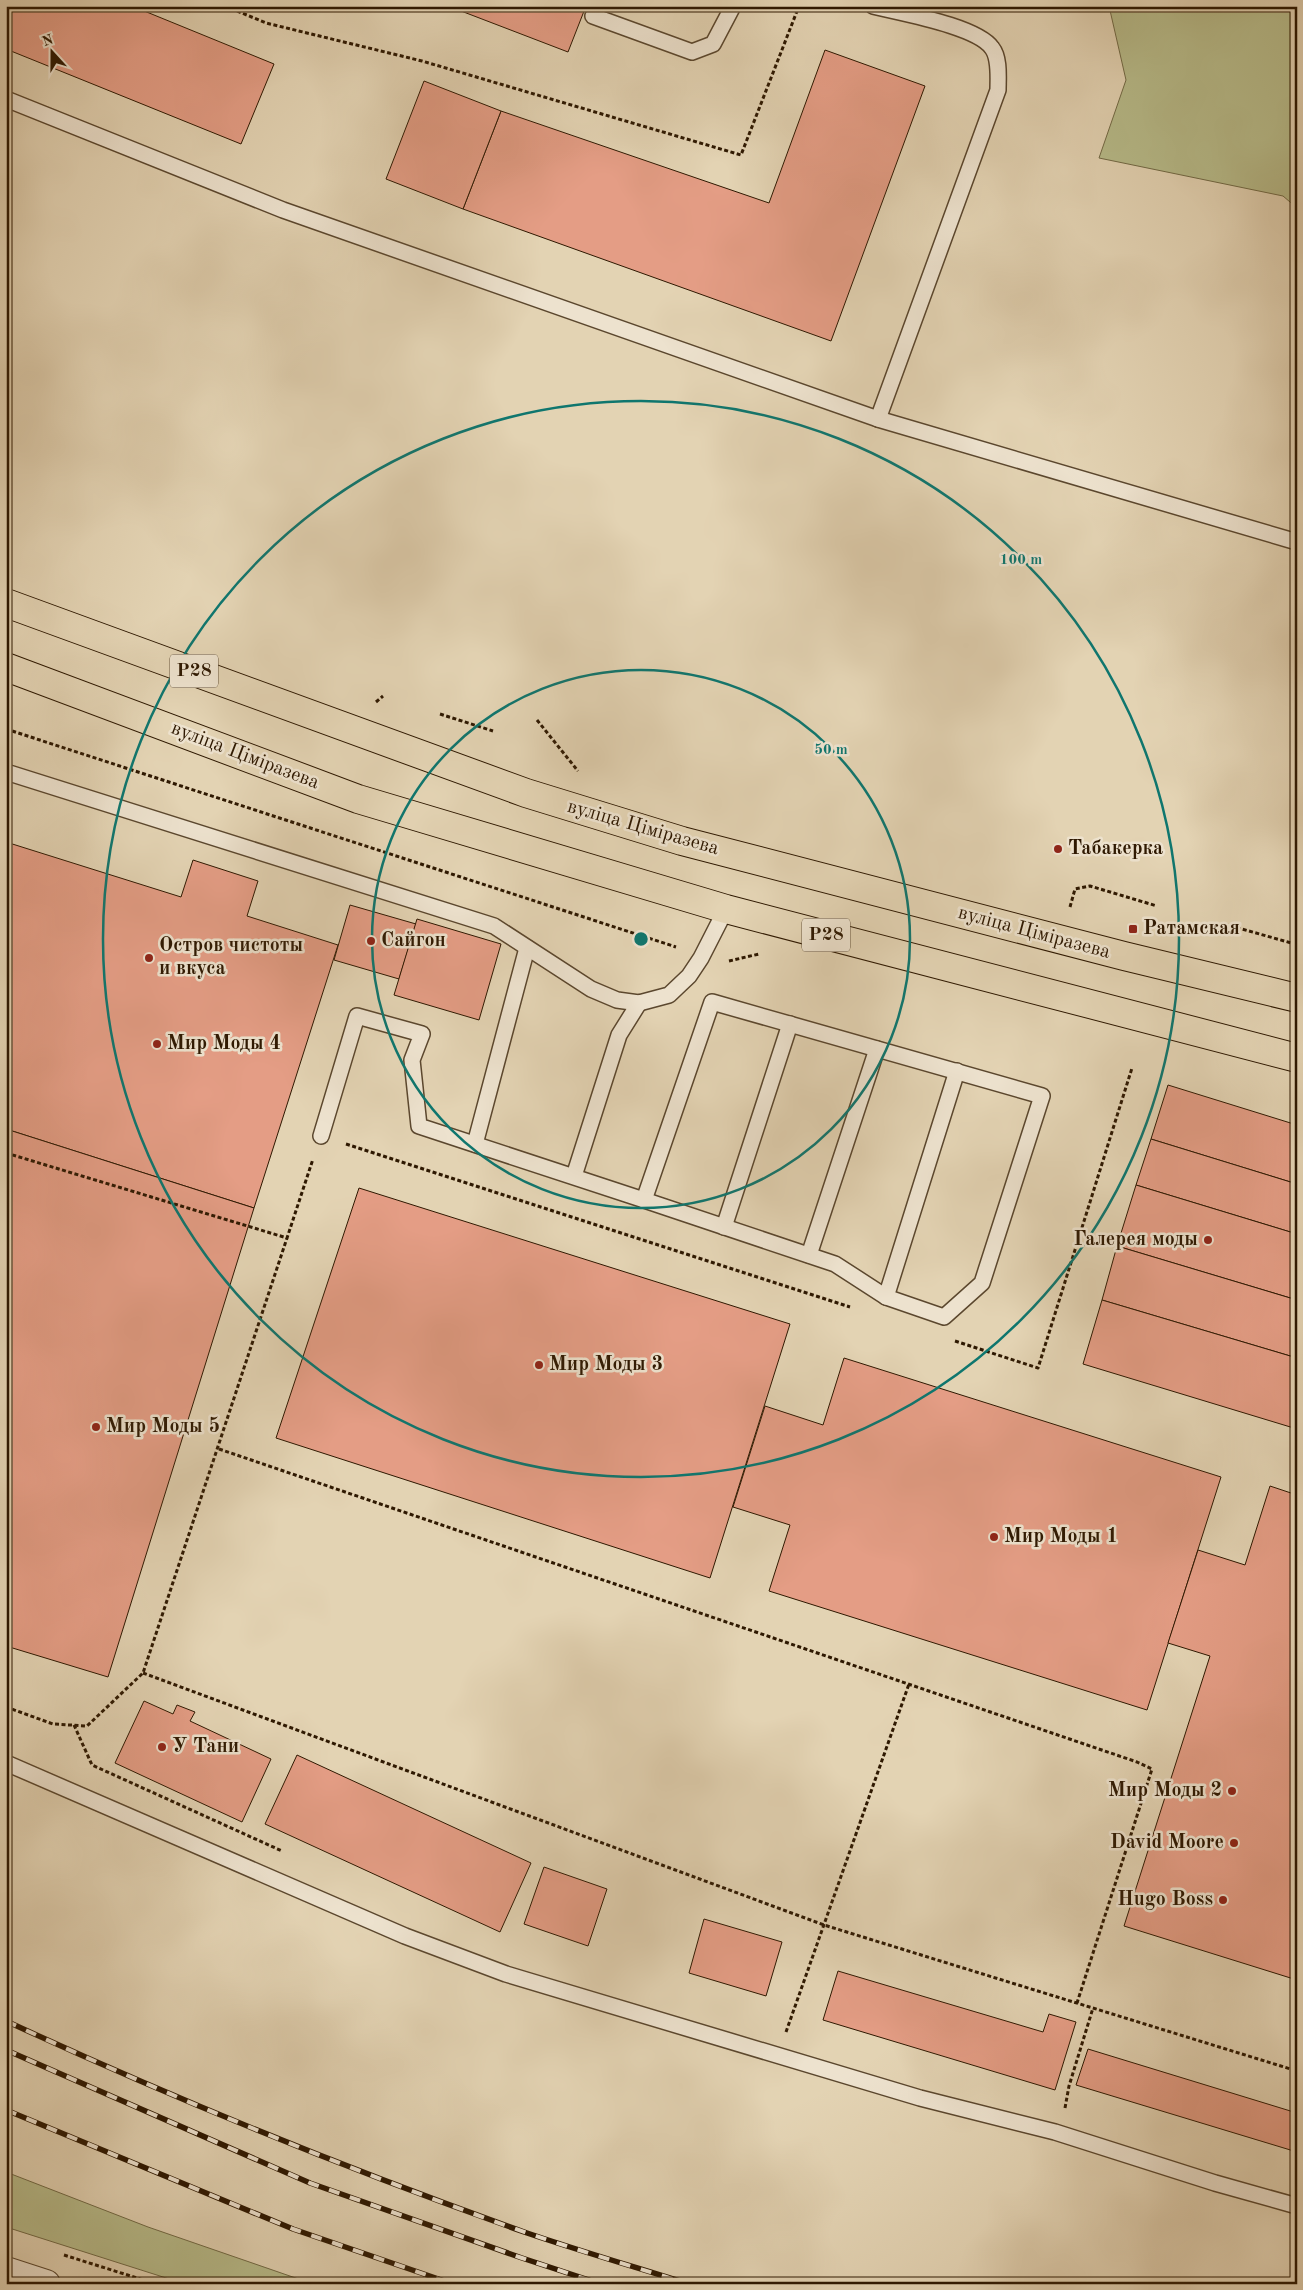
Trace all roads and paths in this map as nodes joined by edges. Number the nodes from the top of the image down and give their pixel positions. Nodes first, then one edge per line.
1 (225, 6) edge
2 (733, 6) edge
3 (799, 6) edge
4 (872, 6) edge
5 (594, 16) dead end
6 (6, 99) edge
7 (878, 419) junction
8 (1297, 542) edge
9 (6, 603) edge
10 (6, 667) edge
11 (440, 714) dead end
12 (536, 720) dead end
13 (493, 731) dead end
14 (578, 771) dead end
15 (6, 772) edge
16 (1157, 906) dead end
17 (726, 909) junction
18 (1069, 911) dead end
19 (1224, 924) dead end
20 (527, 948) junction
21 (1297, 949) edge
22 (1297, 998) edge
23 (640, 1003) junction
24 (790, 1024) junction
25 (877, 1049) junction
26 (1297, 1058) edge
27 (1132, 1068) dead end
28 (957, 1071) junction
29 (321, 1136) junction
30 (475, 1144) junction
31 (6, 1153) edge
32 (574, 1176) junction
33 (644, 1200) junction
34 (724, 1226) junction
35 (286, 1238) junction
36 (809, 1255) junction
37 (886, 1297) junction
38 (859, 1310) dead end
39 (954, 1341) dead end
40 (219, 1449) junction
41 (144, 1672) junction
42 (909, 1684) junction
43 (6, 1707) edge
44 (74, 1725) junction
45 (6, 1762) edge
46 (291, 1855) dead end
47 (824, 1925) junction
48 (1077, 2003) junction
49 (1093, 2008) junction
50 (776, 2030) dead end
51 (786, 2032) junction
52 (795, 2035) dead end
53 (778, 2056) junction
54 (1297, 2071) edge
55 (1064, 2114) dead end
56 (1297, 2206) edge
57 (62, 2254) dead end
58 (6, 2271) edge
59 (46, 2284) edge
60 (156, 2284) edge

1 - 3 path
2 - 5 lane
4 - 7 lane
6 - 7 lane
7 - 8 lane
9 - 22 main road, вуліца Ціміразева / Р28
10 - 17 main road, вуліца Ціміразева / Р28
11 - 13 path
12 - 14 path
15 - 20 lane
16 - 18 path
17 - 23 lane
17 - 26 main road, вуліца Ціміразева / Р28
19 - 21 path
20 - 23 lane
20 - 30 lane
23 - 32 lane
24 - 25 lane
24 - 33 lane
24 - 34 lane
25 - 28 lane
25 - 36 lane
27 - 39 path
28 - 37 lane
28 - 37 lane
29 - 30 lane
29 - 35 path
29 - 38 path
30 - 32 lane
31 - 35 path
32 - 33 lane
33 - 34 lane
34 - 36 lane
35 - 40 path
36 - 37 lane
40 - 41 path
40 - 42 path
41 - 44 path
41 - 47 path
42 - 47 path
42 - 48 path
43 - 44 path
44 - 46 path
45 - 53 lane
47 - 48 path
47 - 51 path
48 - 49 path
49 - 54 path
49 - 55 path
50 - 51 path
51 - 52 path
51 - 53 path
53 - 56 lane
57 - 60 path
58 - 59 street

